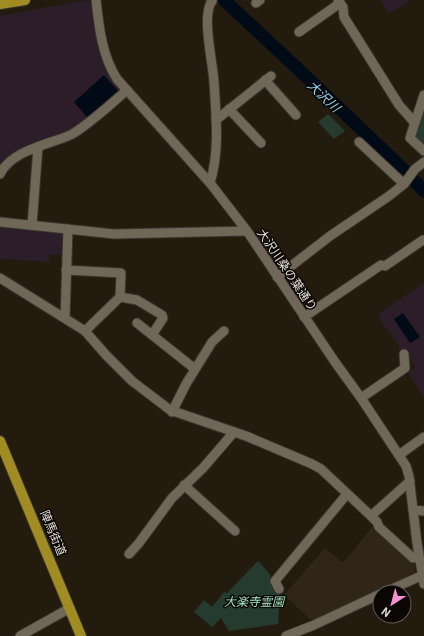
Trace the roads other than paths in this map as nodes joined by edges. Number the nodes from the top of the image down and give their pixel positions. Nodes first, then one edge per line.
1 (25, 0) edge
2 (96, 0) edge
3 (211, 0) edge
4 (339, 2) edge
5 (0, 4) edge
6 (299, 32) dead end
7 (127, 90) junction
8 (424, 95) edge
9 (229, 109) junction
10 (296, 115) dead end
11 (216, 120) junction
12 (414, 122) junction
13 (359, 142) dead end
14 (261, 143) dead end
15 (38, 147) junction
16 (424, 151) edge
17 (424, 162) edge
18 (0, 174) edge
19 (210, 183) junction
20 (405, 183) junction
21 (0, 222) edge
22 (32, 225) junction
23 (68, 229) junction
24 (247, 231) junction
25 (423, 240) edge
26 (66, 270) junction
27 (277, 277) junction
28 (0, 278) edge
29 (120, 297) junction
30 (304, 317) junction
31 (65, 318) junction
32 (137, 323) dead end
33 (224, 331) dead end
34 (85, 332) junction
35 (152, 335) junction
36 (404, 354) dead end
37 (194, 369) junction
38 (361, 398) junction
39 (172, 412) junction
40 (234, 432) junction
41 (424, 437) edge
42 (0, 441) edge
43 (399, 455) junction
44 (410, 481) junction
45 (184, 485) junction
46 (347, 494) junction
47 (413, 510) junction
48 (424, 511) edge
49 (371, 516) junction
50 (235, 531) dead end
51 (129, 554) dead end
52 (419, 558) junction
53 (423, 572) edge
54 (400, 584) edge
55 (424, 584) edge
56 (279, 589) dead end
57 (372, 598) edge
58 (70, 608) junction
59 (20, 636) edge
60 (82, 636) edge
61 (286, 636) edge

1 - 5 main road
2 - 7 street, 大沢川桑の葉通り
3 - 11 street
4 - 6 street
4 - 12 street
7 - 15 street
7 - 19 street, 大沢川桑の葉通り
8 - 12 street
9 - 10 street
9 - 11 street
9 - 14 street
11 - 19 street
12 - 16 street
13 - 20 street
15 - 18 street
15 - 22 street
17 - 20 street
19 - 24 street, 大沢川桑の葉通り
20 - 27 street
21 - 22 street
22 - 23 street
23 - 24 street
23 - 26 street
24 - 27 street, 大沢川桑の葉通り
25 - 30 street
26 - 29 street
26 - 31 street
27 - 30 street, 大沢川桑の葉通り
28 - 31 street
29 - 34 street
29 - 35 street
30 - 38 street, 大沢川桑の葉通り
31 - 34 street
32 - 35 street
33 - 37 street
34 - 39 street
35 - 37 street
36 - 38 street
37 - 39 street
38 - 43 street, 大沢川桑の葉通り
39 - 40 street
40 - 45 street
40 - 46 street
41 - 43 street
42 - 58 main road, 陣馬街道
43 - 44 street, 大沢川桑の葉通り
44 - 47 street, 大沢川桑の葉通り
44 - 49 street
45 - 50 street
45 - 51 street
46 - 49 street
46 - 56 street
47 - 48 street
47 - 52 street, 大沢川桑の葉通り
49 - 52 street
52 - 53 street, 大沢川桑の葉通り
53 - 54 street
53 - 55 street, 大沢川桑の葉通り
57 - 61 street
58 - 59 street
58 - 60 main road, 陣馬街道

